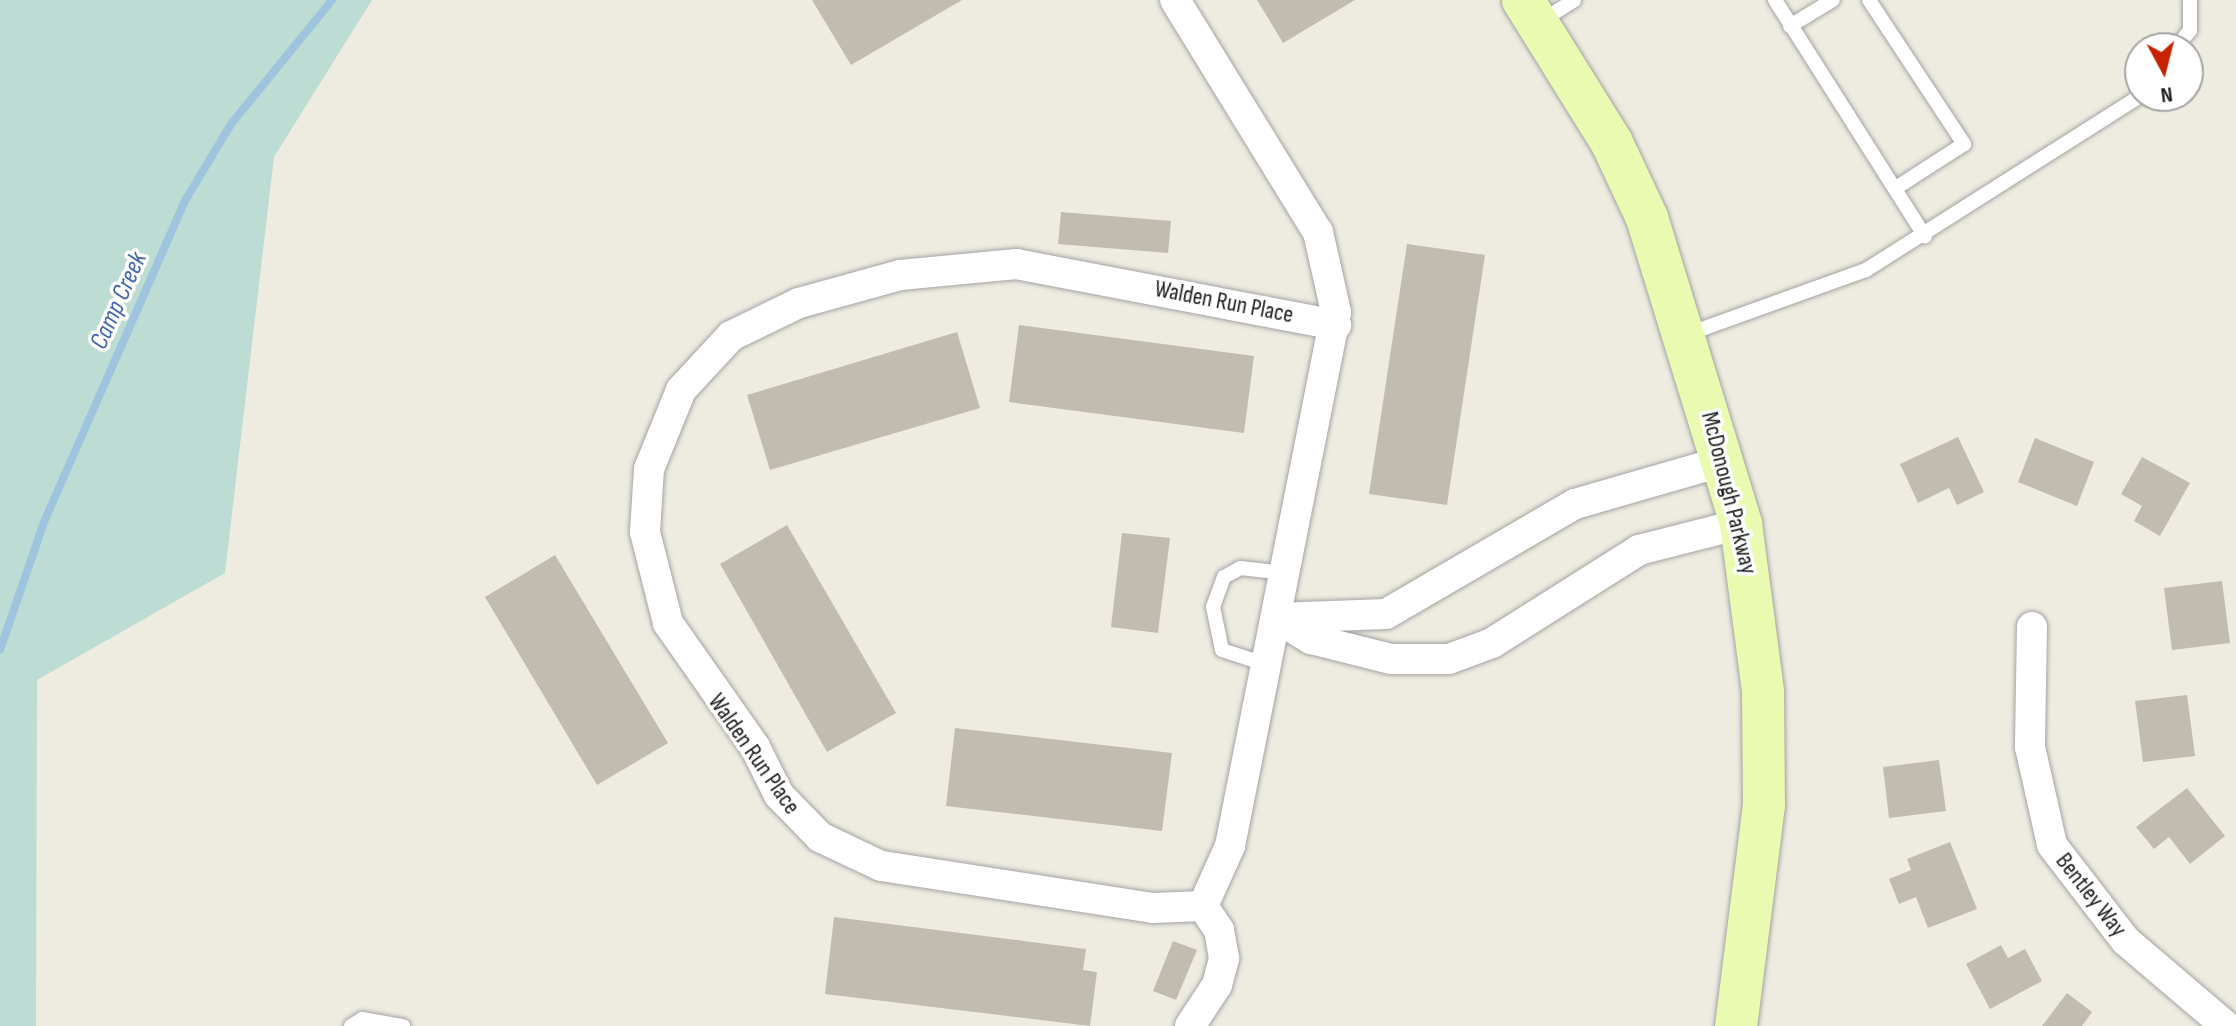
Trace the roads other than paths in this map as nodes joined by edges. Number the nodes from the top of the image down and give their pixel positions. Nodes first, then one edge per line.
1 (1175, 0) edge
2 (1574, 0) edge
3 (1775, 0) edge
4 (1833, 0) edge
5 (1869, 0) edge
6 (2190, 0) edge
7 (1531, 11) edge
8 (1790, 26) junction
9 (2188, 32) edge
10 (2124, 106) edge
11 (1896, 188) junction
12 (1925, 236) junction
13 (1336, 325) junction
14 (1688, 334) junction
15 (1724, 461) junction
16 (1741, 524) junction
17 (1286, 573) junction
18 (1366, 616) junction
19 (1277, 618) junction
20 (2032, 627) dead end
21 (1363, 652) junction
22 (1268, 665) junction
23 (1203, 906) junction
24 (351, 1026) edge
25 (403, 1026) edge
26 (1190, 1026) edge
27 (1736, 1026) edge
28 (2226, 1026) edge

1 - 13 street
2 - 7 lane
3 - 8 lane
4 - 8 lane
5 - 11 lane
6 - 9 lane
7 - 14 street, McDonough Parkway
8 - 11 lane
10 - 12 lane
11 - 12 lane
12 - 14 lane
13 - 17 street
13 - 23 street, Walden Run Place
14 - 15 street, McDonough Parkway
15 - 16 street, McDonough Parkway
15 - 18 street
16 - 21 street
16 - 27 street, McDonough Parkway
17 - 19 street
17 - 22 lane
18 - 19 street
18 - 21 street
19 - 21 street
19 - 22 street
20 - 28 street, Bentley Way
22 - 23 street
23 - 26 street
24 - 25 lane

